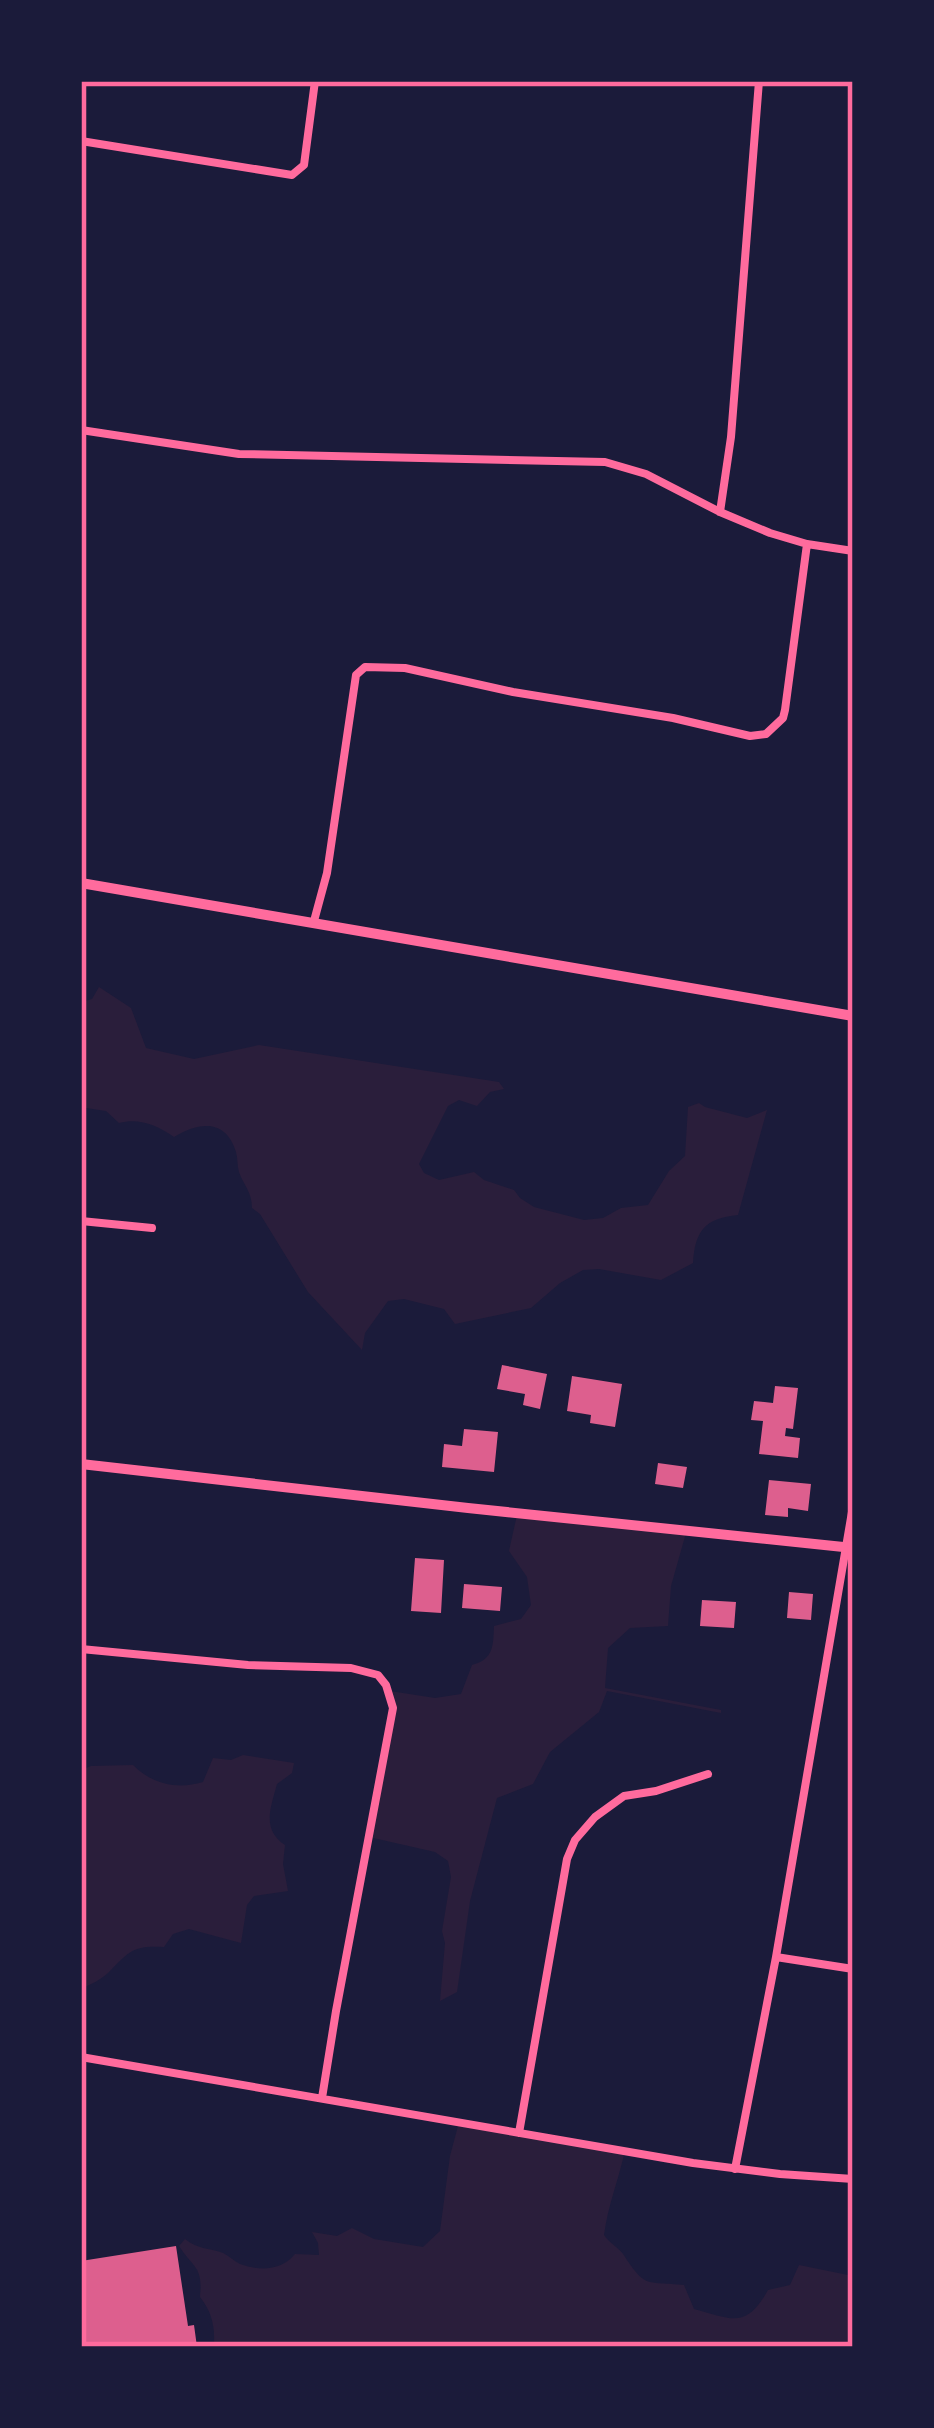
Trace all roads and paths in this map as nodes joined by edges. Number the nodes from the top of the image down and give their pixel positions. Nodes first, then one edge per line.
1 (315, 81) edge
2 (759, 81) edge
3 (81, 141) edge
4 (81, 430) edge
5 (720, 512) junction
6 (807, 544) junction
7 (853, 551) edge
8 (81, 884) edge
9 (314, 921) junction
10 (853, 1016) edge
11 (81, 1221) edge
12 (152, 1228) dead end
13 (81, 1464) edge
14 (853, 1506) edge
15 (849, 1547) edge
16 (81, 1649) edge
17 (708, 1774) dead end
18 (776, 1957) junction
19 (853, 1969) edge
20 (81, 2057) edge
21 (322, 2098) junction
22 (519, 2133) junction
23 (735, 2169) junction
24 (853, 2179) edge

1 - 3 street
2 - 5 street
4 - 5 street
5 - 6 street
6 - 7 street
6 - 9 street
8 - 9 street
9 - 10 street
11 - 12 street
13 - 15 street
14 - 15 street
15 - 18 street
16 - 21 street
17 - 22 street
18 - 19 street
18 - 23 street
20 - 21 street
21 - 22 street
22 - 23 street
23 - 24 street

